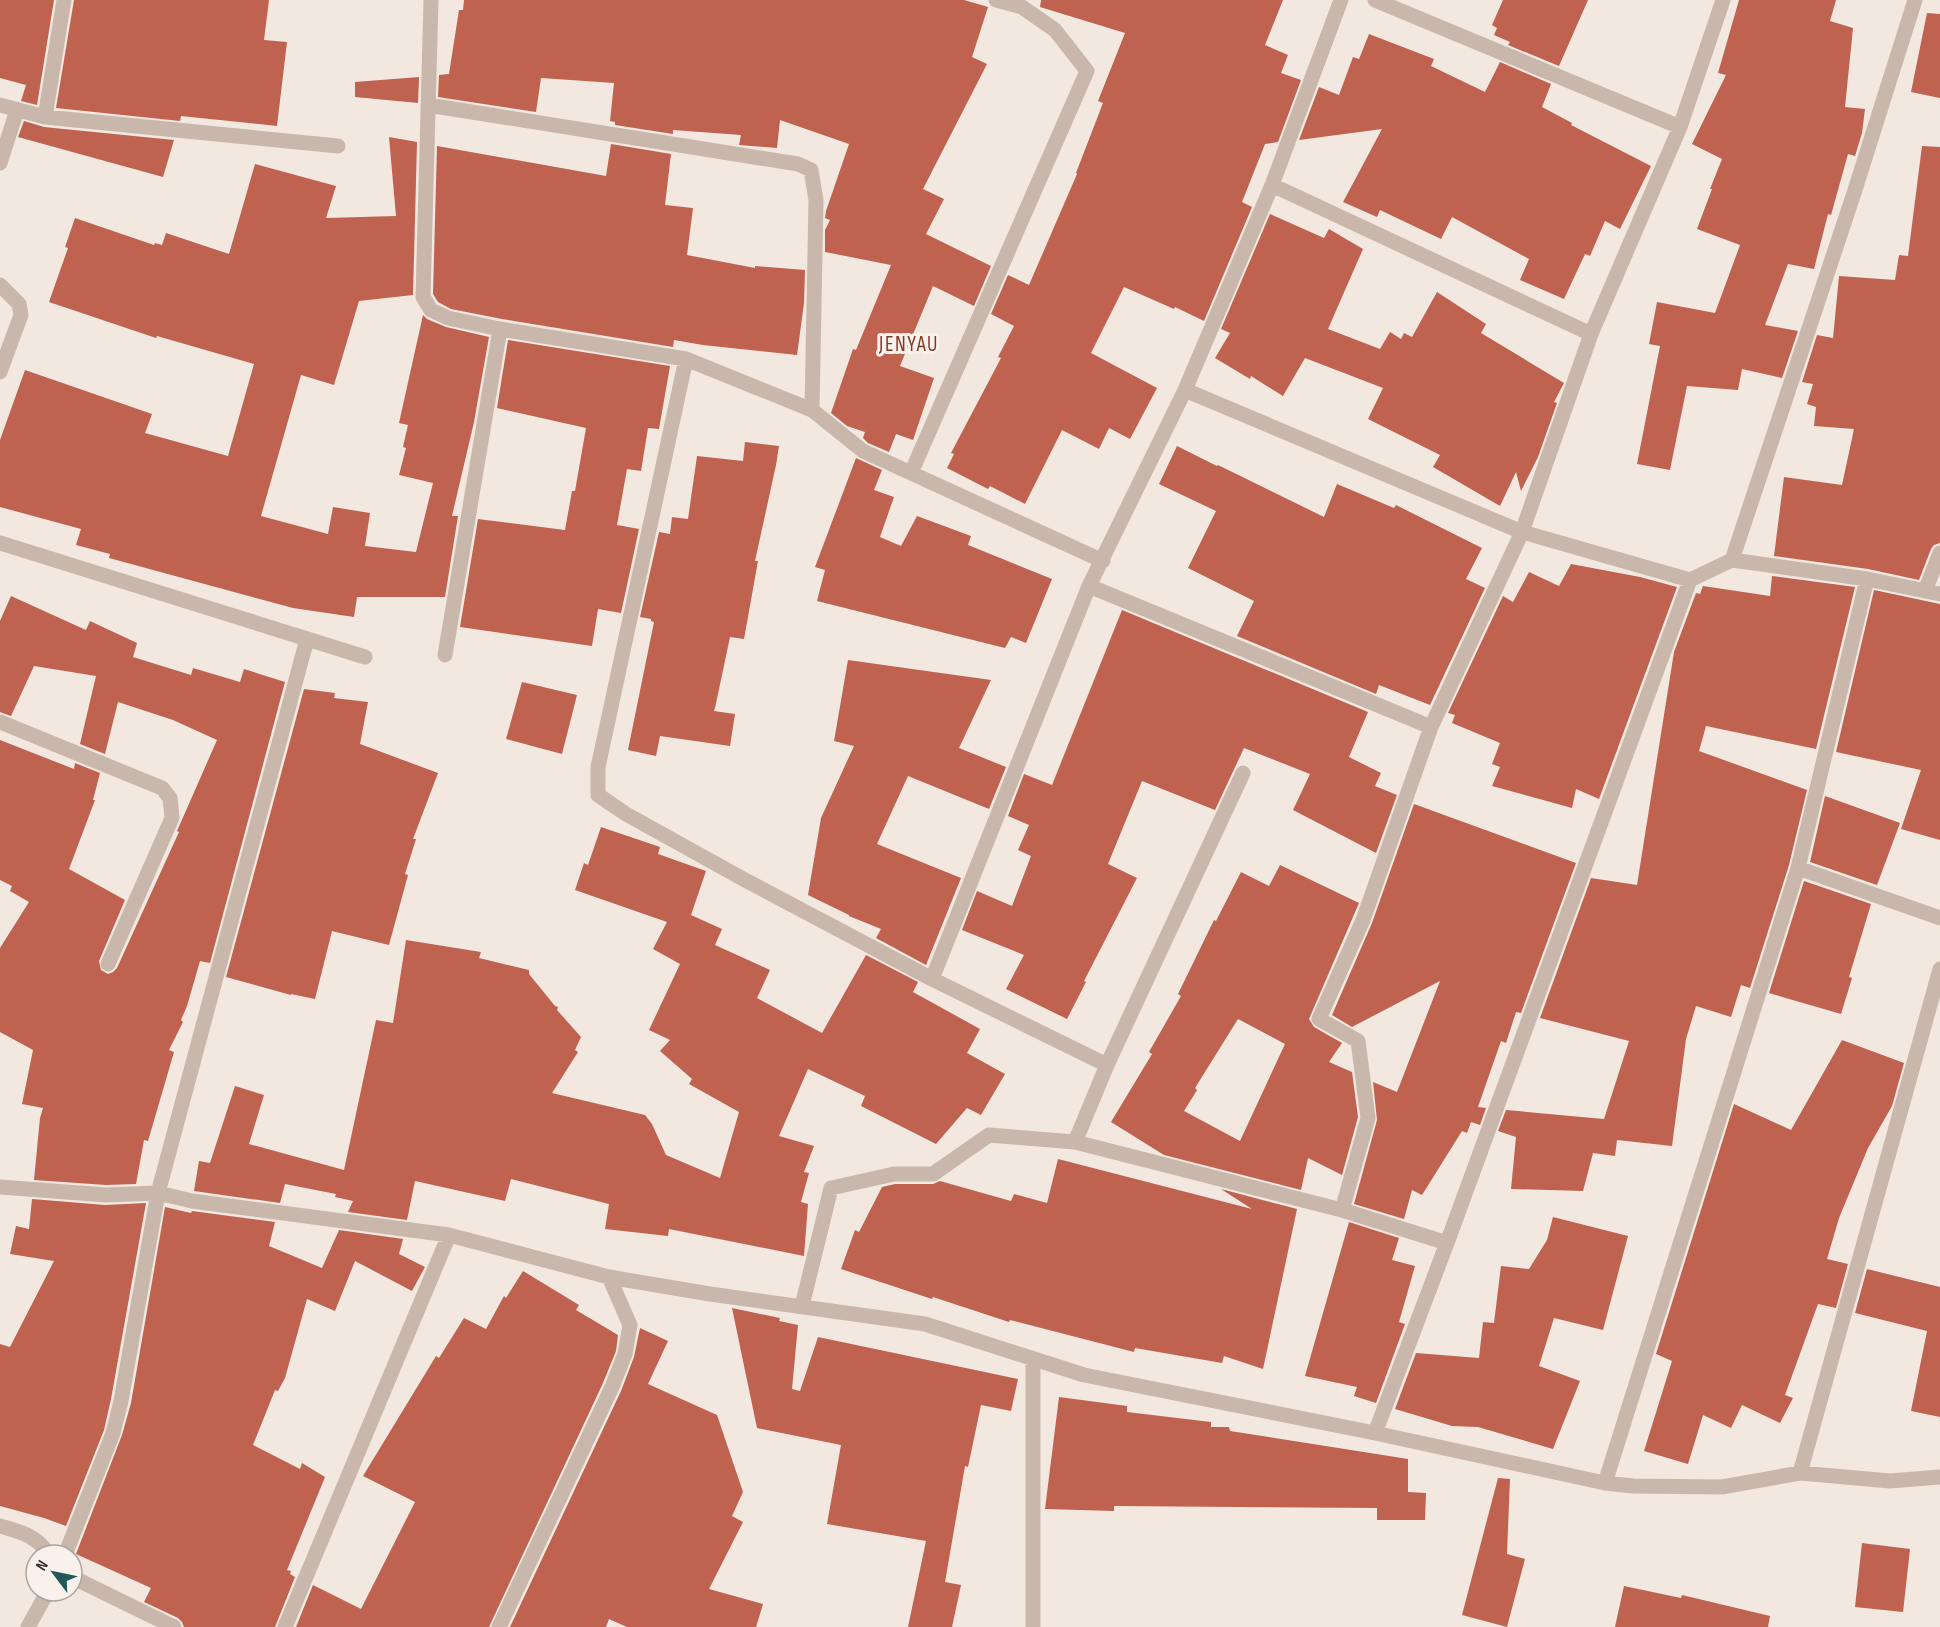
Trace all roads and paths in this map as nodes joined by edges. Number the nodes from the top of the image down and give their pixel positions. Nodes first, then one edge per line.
1 (64, 0) edge
2 (431, 0) edge
3 (996, 0) edge
4 (1341, 0) edge
5 (1375, 0) edge
6 (1723, 0) edge
7 (1915, 0) edge
8 (0, 105) edge
9 (428, 105) junction
10 (17, 110) junction
11 (45, 117) junction
12 (1680, 127) junction
13 (338, 146) dead end
14 (0, 163) edge
15 (1272, 185) junction
16 (0, 285) edge
17 (500, 329) junction
18 (1591, 334) junction
19 (686, 359) junction
20 (0, 372) edge
21 (1185, 390) junction
22 (812, 411) junction
23 (911, 473) junction
24 (1522, 532) junction
25 (0, 543) edge
26 (1940, 553) edge
27 (1732, 560) junction
28 (1103, 561) junction
29 (1867, 579) junction
30 (1690, 580) junction
31 (1089, 586) junction
32 (1932, 592) edge
33 (307, 639) junction
34 (445, 655) dead end
35 (365, 657) dead end
36 (0, 722) edge
37 (1431, 727) junction
38 (1243, 773) dead end
39 (1798, 868) junction
40 (1940, 918) edge
41 (108, 964) dead end
42 (1940, 969) edge
43 (932, 979) junction
44 (1107, 1065) junction
45 (1075, 1142) junction
46 (0, 1186) edge
47 (158, 1193) junction
48 (1342, 1209) junction
49 (449, 1235) junction
50 (1447, 1243) junction
51 (609, 1277) junction
52 (802, 1306) junction
53 (1033, 1359) junction
54 (1375, 1433) junction
55 (1800, 1473) junction
56 (1940, 1477) edge
57 (1605, 1484) junction
58 (0, 1526) edge
59 (38, 1543) edge
60 (70, 1543) edge
61 (84, 1583) edge
62 (41, 1603) edge
63 (28, 1627) edge
64 (174, 1627) edge
65 (285, 1627) edge
66 (499, 1627) edge
67 (1034, 1627) edge

1 - 11 street
2 - 9 street
3 - 23 street
4 - 15 street
5 - 12 street
6 - 12 street
7 - 27 street
8 - 10 street
9 - 17 street
9 - 22 street
10 - 11 street
10 - 14 street
11 - 13 street
12 - 18 street
15 - 18 street
15 - 21 street
16 - 20 street
17 - 19 street
17 - 34 street
18 - 24 street
19 - 22 street
19 - 43 street
21 - 24 street
21 - 28 street
22 - 23 street
23 - 28 street
24 - 30 street
24 - 37 street
25 - 33 street
26 - 32 street
27 - 29 street
27 - 30 street
28 - 31 street
29 - 32 street
29 - 39 street
30 - 50 street
31 - 37 street
31 - 43 street
33 - 35 street
33 - 47 street
36 - 41 street
37 - 48 street
38 - 44 street
39 - 40 street
39 - 57 street
42 - 55 street
43 - 44 street
44 - 45 street
45 - 48 street
45 - 52 street
46 - 47 street
47 - 49 street
47 - 60 street
48 - 50 street
49 - 51 street
49 - 65 street
50 - 54 street
51 - 52 street
51 - 66 street
52 - 53 street
53 - 54 street
53 - 67 street
54 - 57 street
55 - 56 street
55 - 57 street
58 - 59 street
61 - 64 street
62 - 63 street

